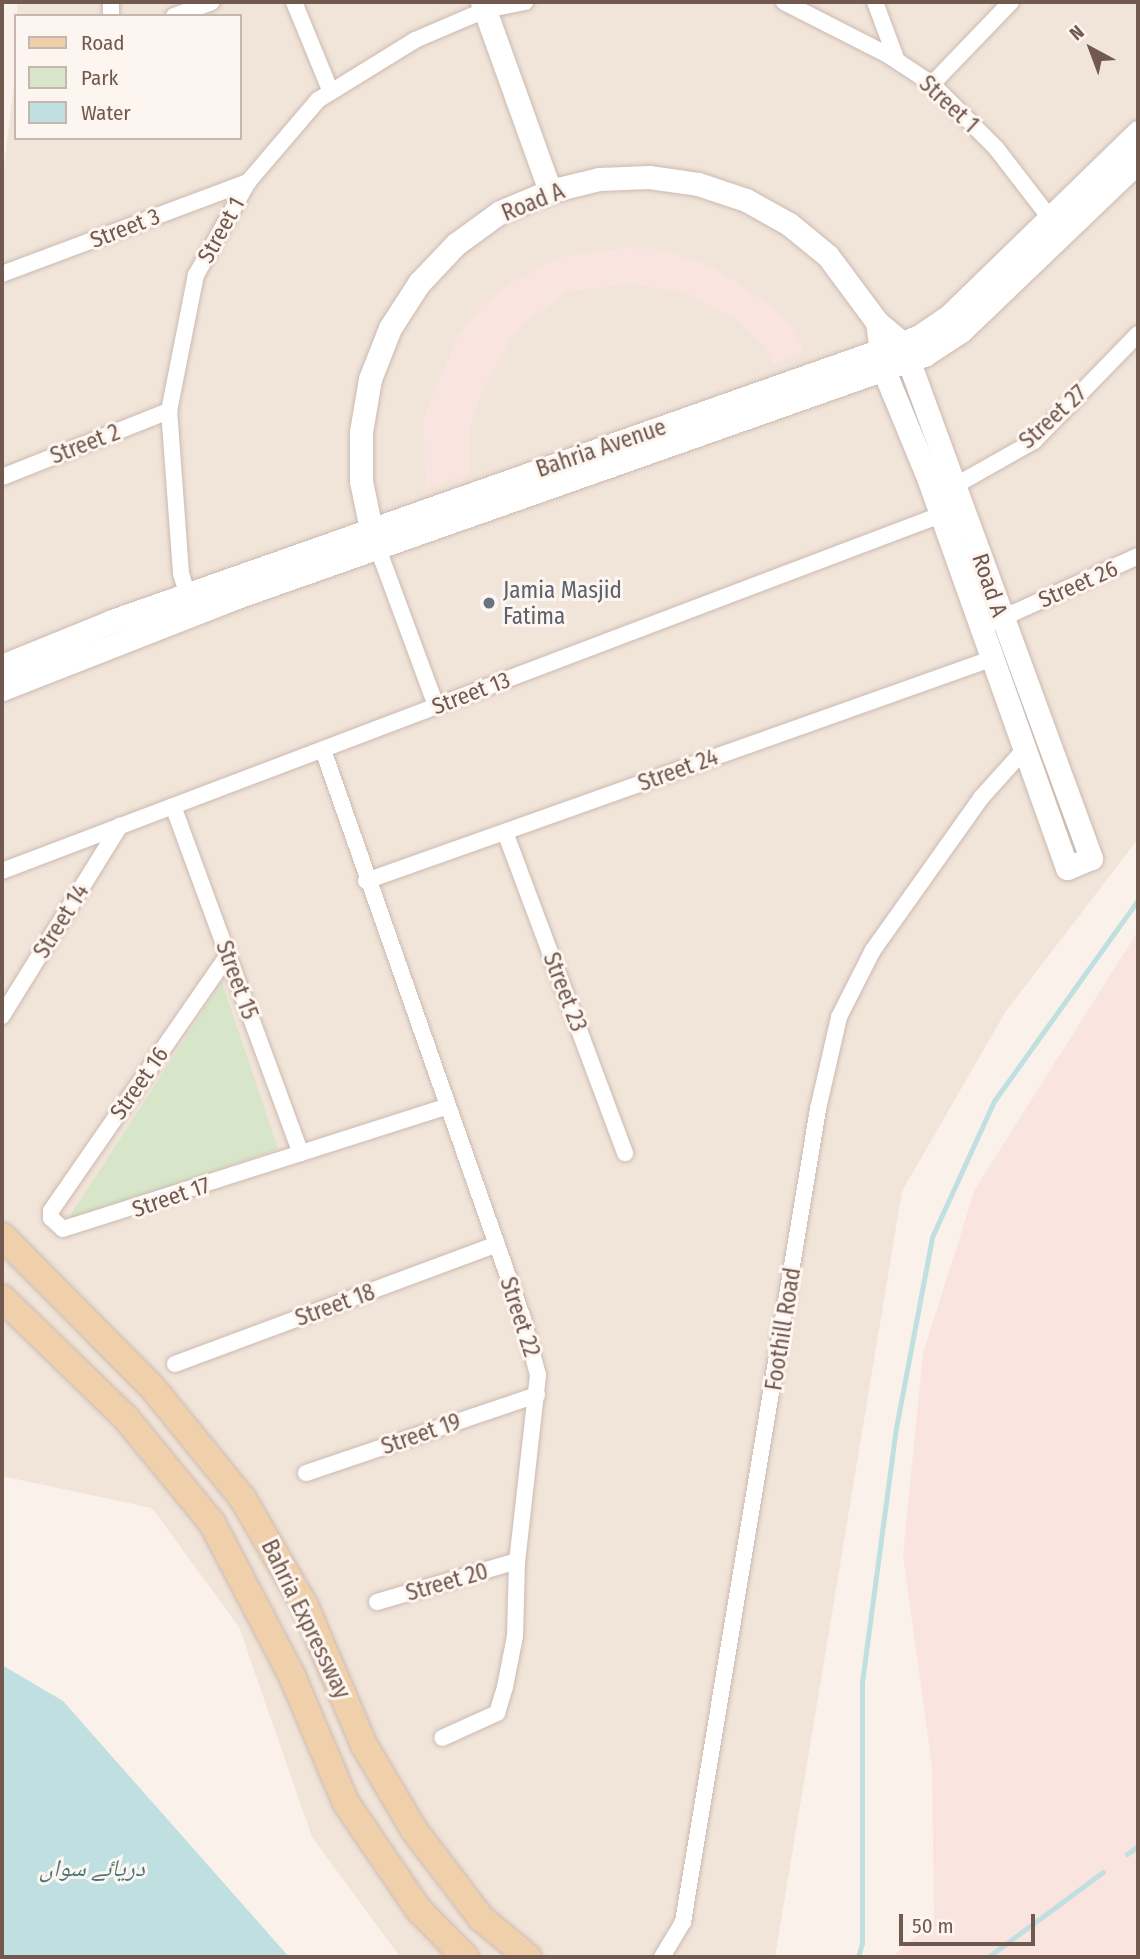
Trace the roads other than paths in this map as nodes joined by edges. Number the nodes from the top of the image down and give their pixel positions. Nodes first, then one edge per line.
1 (212, 2) edge
2 (294, 2) edge
3 (525, 2) edge
4 (784, 2) edge
5 (875, 2) edge
6 (1011, 2) edge
7 (484, 6) edge
8 (179, 14) edge
9 (897, 61) junction
10 (932, 84) junction
11 (331, 93) junction
12 (1138, 132) edge
13 (1138, 161) edge
14 (248, 182) junction
15 (550, 191) junction
16 (1051, 218) junction
17 (2, 274) edge
18 (877, 321) junction
19 (1138, 334) edge
20 (905, 352) junction
21 (881, 360) junction
22 (169, 411) junction
23 (2, 477) edge
24 (956, 485) junction
25 (940, 515) junction
26 (374, 537) junction
27 (1138, 556) edge
28 (190, 604) junction
29 (1002, 618) junction
30 (980, 627) junction
31 (991, 659) junction
32 (2, 666) edge
33 (2, 689) edge
34 (436, 706) junction
35 (323, 750) junction
36 (1024, 750) junction
37 (173, 806) junction
38 (120, 826) junction
39 (505, 832) junction
40 (2, 871) edge
41 (366, 881) junction
42 (228, 955) junction
43 (2, 1016) edge
44 (448, 1106) junction
45 (301, 1153) junction
46 (625, 1153) dead end
47 (51, 1211) joint
48 (2, 1236) edge
49 (495, 1245) junction
50 (2, 1298) edge
51 (175, 1364) dead end
52 (537, 1395) junction
53 (306, 1473) dead end
54 (517, 1561) junction
55 (377, 1602) dead end
56 (442, 1738) dead end
57 (465, 1957) edge
58 (528, 1957) edge
59 (662, 1957) edge

1 - 8 street
2 - 11 street
3 - 7 street, Street 1
4 - 9 street, Street 1
5 - 9 street
6 - 10 street
7 - 11 street, Street 1
7 - 15 street
9 - 10 street, Street 1
10 - 16 street, Street 1
11 - 14 street, Street 1
12 - 16 street, Bahria Avenue
13 - 20 street, Bahria Avenue
14 - 17 street, Street 3
14 - 22 street, Street 1
15 - 18 street, Road A
15 - 26 street, Road A
16 - 20 street, Bahria Avenue
18 - 20 street, Road A
18 - 21 street, Road A
19 - 24 street, Street 27
20 - 21 street, Bahria Avenue
20 - 24 street, Road A
21 - 25 street, Road A
21 - 26 street, Bahria Avenue
22 - 23 street, Street 2
22 - 28 street, Street 1
24 - 29 street, Road A
25 - 30 street, Road A
25 - 34 street, Street 13
26 - 28 street, Bahria Avenue
26 - 34 street
27 - 29 street, Street 26
28 - 32 street, Bahria Avenue
28 - 33 street, Bahria Avenue
29 - 30 street, Street 26
29 - 36 street, Road A
30 - 31 street, Road A
31 - 36 street, Road A
31 - 39 street, Street 24
34 - 35 street, Street 13
35 - 37 street, Street 13
35 - 41 street, Street 22
36 - 59 street, Foothill Road
37 - 38 street, Street 13
37 - 42 street, Street 15
38 - 40 street, Street 13
38 - 43 street, Street 14
39 - 41 street, Street 24
39 - 46 street, Street 23
41 - 44 street, Street 22
42 - 45 street, Street 15
42 - 47 street, Street 16
44 - 45 street, Street 17
44 - 49 street, Street 22
45 - 47 street, Street 17
48 - 58 main road, Bahria Expressway
49 - 51 street, Street 18
49 - 52 street, Street 22
50 - 57 main road, Bahria Expressway
52 - 53 street, Street 19
52 - 54 street, Street 22
54 - 55 street, Street 20
54 - 56 street, Street 22

